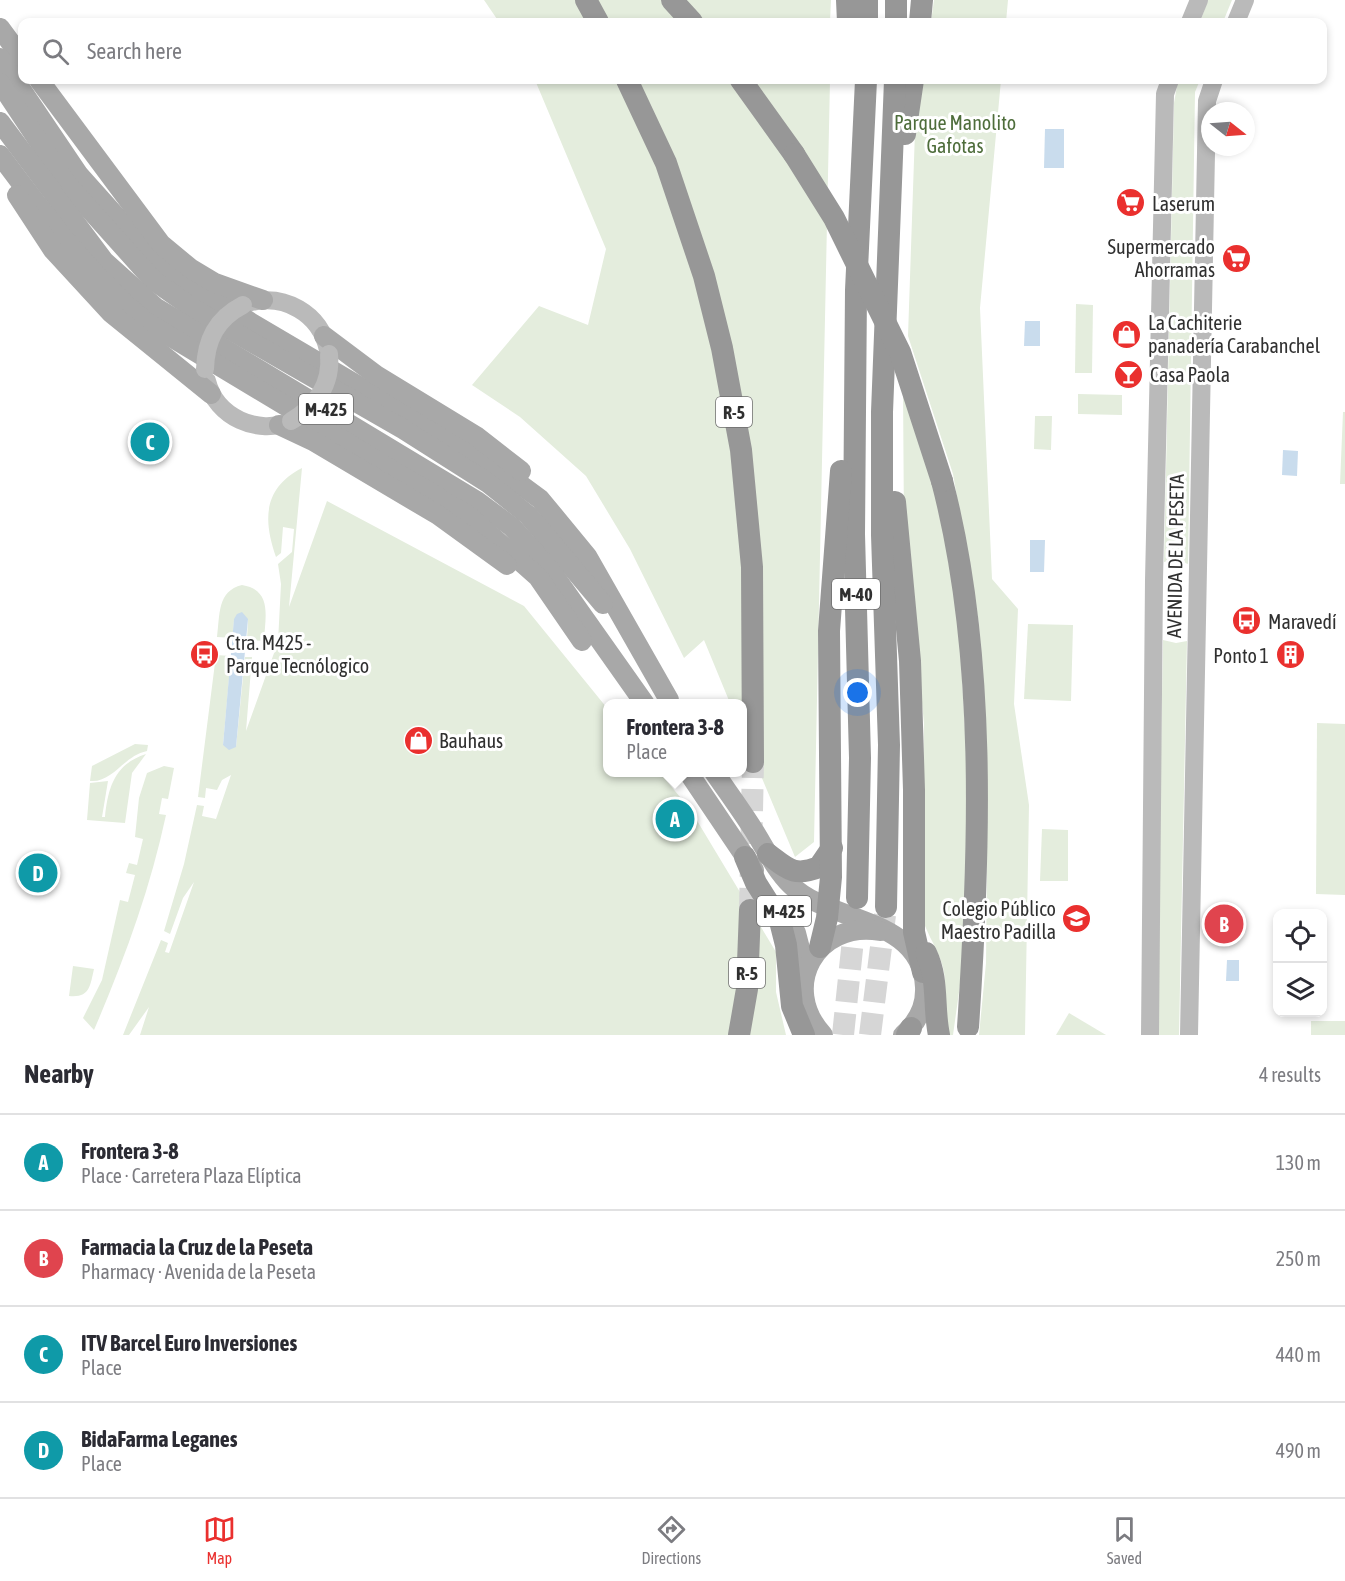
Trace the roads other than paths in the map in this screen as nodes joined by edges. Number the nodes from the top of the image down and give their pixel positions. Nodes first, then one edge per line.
1 (586, 0) edge
2 (672, 0) edge
3 (847, 0) edge
4 (867, 0) edge
5 (896, 0) edge
6 (922, 0) edge
7 (1199, 0) edge
8 (1245, 0) edge
9 (596, 18) edge
10 (688, 18) edge
11 (848, 18) edge
12 (867, 18) edge
13 (896, 18) edge
14 (920, 18) edge
15 (1192, 18) edge
16 (1238, 18) edge
17 (0, 28) edge
18 (18, 53) edge
19 (0, 58) edge
20 (0, 83) edge
21 (42, 84) edge
22 (629, 84) edge
23 (744, 84) edge
24 (850, 84) edge
25 (866, 84) edge
26 (895, 84) edge
27 (912, 84) edge
28 (1169, 84) edge
29 (1213, 84) edge
30 (0, 122) edge
31 (0, 155) edge
32 (0, 164) edge
33 (858, 223) junction
34 (856, 290) junction
35 (263, 300) junction
36 (326, 345) junction
37 (883, 354) junction
38 (211, 394) junction
39 (882, 412) junction
40 (279, 425) junction
41 (582, 641) junction
42 (639, 699) edge
43 (641, 699) edge
44 (668, 699) edge
45 (668, 699) edge
46 (669, 699) edge
47 (753, 762) tunnel mouth
48 (691, 777) edge
49 (717, 777) edge
50 (832, 848) junction
51 (768, 854) junction
52 (745, 857) junction
53 (857, 898) tunnel mouth
54 (828, 906) junction
55 (886, 907) tunnel mouth
56 (750, 910) tunnel mouth
57 (913, 914) junction
58 (888, 933) junction
59 (820, 947) junction
60 (806, 972) junction
61 (923, 972) junction
62 (803, 997) junction
63 (968, 1027) dead end
64 (913, 1033) edge
65 (739, 1035) edge
66 (806, 1035) edge
67 (824, 1035) edge
68 (939, 1035) edge
69 (1150, 1035) edge
70 (1189, 1035) edge

1 - 9 highway
2 - 10 highway
3 - 11 highway
4 - 12 highway
5 - 13 highway
6 - 14 highway
7 - 15 street
8 - 16 street
17 - 18 main road
19 - 44 main road
20 - 45 main road
21 - 35 main road, M-425
22 - 47 highway, R-5
23 - 63 highway, bridge
24 - 33 highway
25 - 33 highway, M-40
26 - 37 highway, M-40
27 - 37 highway
28 - 69 street, AVENIDA DE LA PESETA
29 - 70 street, AVENIDA DE LA PESETA
30 - 43 main road, M-425
31 - 41 main road
32 - 38 main road
33 - 34 highway, M-40
34 - 50 highway, M-40
34 - 53 highway, M-40
35 - 36 street, M-425
35 - 38 street, bridge
36 - 40 street, bridge
36 - 46 main road, M-425
37 - 39 highway, M-40
38 - 40 street
39 - 55 highway, M-40
39 - 57 highway
40 - 41 main road
41 - 42 main road
48 - 52 main road, M-425
49 - 51 main road, M-425
50 - 51 highway
50 - 54 highway, M-40
51 - 54 main road, M-425
52 - 60 main road, M-425
52 - 66 highway
54 - 58 main road, M-425
54 - 59 highway
56 - 65 highway, R-5
57 - 61 highway
57 - 68 highway
58 - 59 main road, M-425
58 - 61 main road, M-425
59 - 60 main road, M-425
60 - 62 main road, M-425
61 - 64 main road
62 - 66 highway
62 - 67 main road

